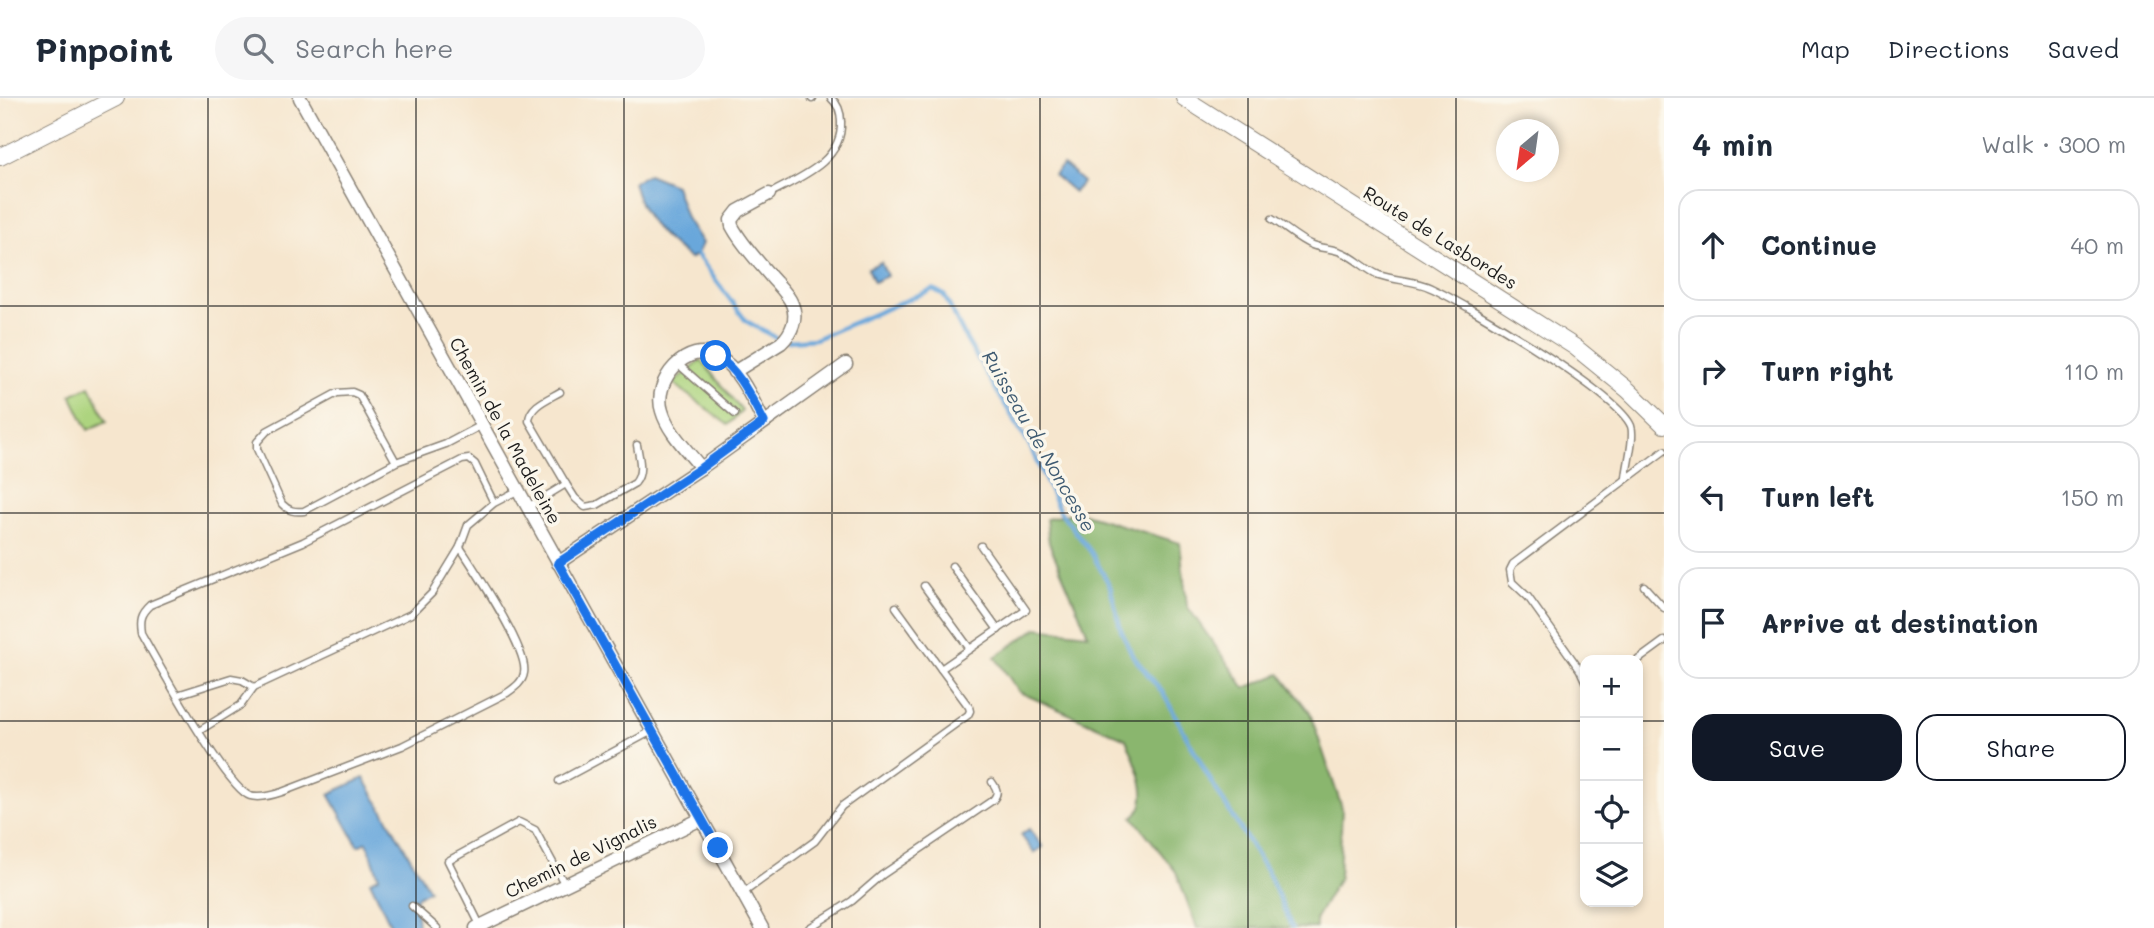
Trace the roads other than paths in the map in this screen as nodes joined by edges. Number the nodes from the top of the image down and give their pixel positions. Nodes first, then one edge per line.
1 (116, 98) edge
2 (300, 98) edge
3 (831, 98) edge
4 (1184, 98) edge
5 (0, 157) edge
6 (769, 194) joint
7 (1272, 219) dead end
8 (678, 364) junction
9 (846, 364) dead end
10 (734, 372) junction
11 (560, 392) dead end
12 (735, 414) dead end
13 (764, 422) junction
14 (482, 425) junction
15 (1664, 425) edge
16 (637, 445) dead end
17 (1664, 452) edge
18 (396, 462) junction
19 (701, 468) junction
20 (1626, 478) junction
21 (566, 484) junction
22 (519, 490) junction
23 (494, 503) junction
24 (528, 507) junction
25 (981, 546) dead end
26 (460, 547) junction
27 (558, 563) junction
28 (952, 566) dead end
29 (924, 586) dead end
30 (1644, 586) dead end
31 (896, 607) dead end
32 (1664, 608) edge
33 (998, 630) junction
34 (1664, 642) edge
35 (970, 649) junction
36 (1643, 657) edge
37 (941, 669) junction
38 (1580, 670) edge
39 (254, 687) junction
40 (177, 695) junction
41 (652, 730) junction
42 (199, 731) junction
43 (559, 781) dead end
44 (992, 782) dead end
45 (701, 819) junction
46 (565, 885) junction
47 (743, 893) junction
48 (412, 906) dead end
49 (477, 927) edge
50 (437, 928) edge
51 (762, 928) edge
52 (809, 928) edge

1 - 5 street
2 - 14 street, Chemin de la Madeleine
3 - 6 lane
4 - 15 street, Route de Lasbordes
6 - 10 street
7 - 20 lane
8 - 10 street
8 - 12 lane
8 - 19 street
9 - 13 street
10 - 13 street
11 - 21 lane
13 - 19 street
14 - 18 lane
14 - 22 street, Chemin de la Madeleine
16 - 21 lane
17 - 20 lane
18 - 18 lane
19 - 27 street
20 - 38 lane
21 - 24 lane
22 - 23 lane
22 - 24 street, Chemin de la Madeleine
23 - 26 lane
23 - 40 lane
24 - 27 street, Chemin de la Madeleine
25 - 33 lane
26 - 39 lane
26 - 42 lane
27 - 41 street, Chemin de la Madeleine
28 - 33 lane
29 - 35 lane
30 - 32 lane
31 - 37 lane
33 - 35 lane
34 - 36 lane
35 - 37 lane
37 - 47 lane
39 - 40 lane
39 - 42 lane
40 - 42 lane
41 - 43 lane
41 - 45 street, Chemin de la Madeleine
44 - 52 lane
45 - 46 street, Chemin de Vignalis
45 - 47 street, Chemin de la Madeleine
46 - 49 street, Chemin de Vignalis
46 - 49 lane
47 - 51 street, Chemin de la Madeleine
48 - 50 lane

